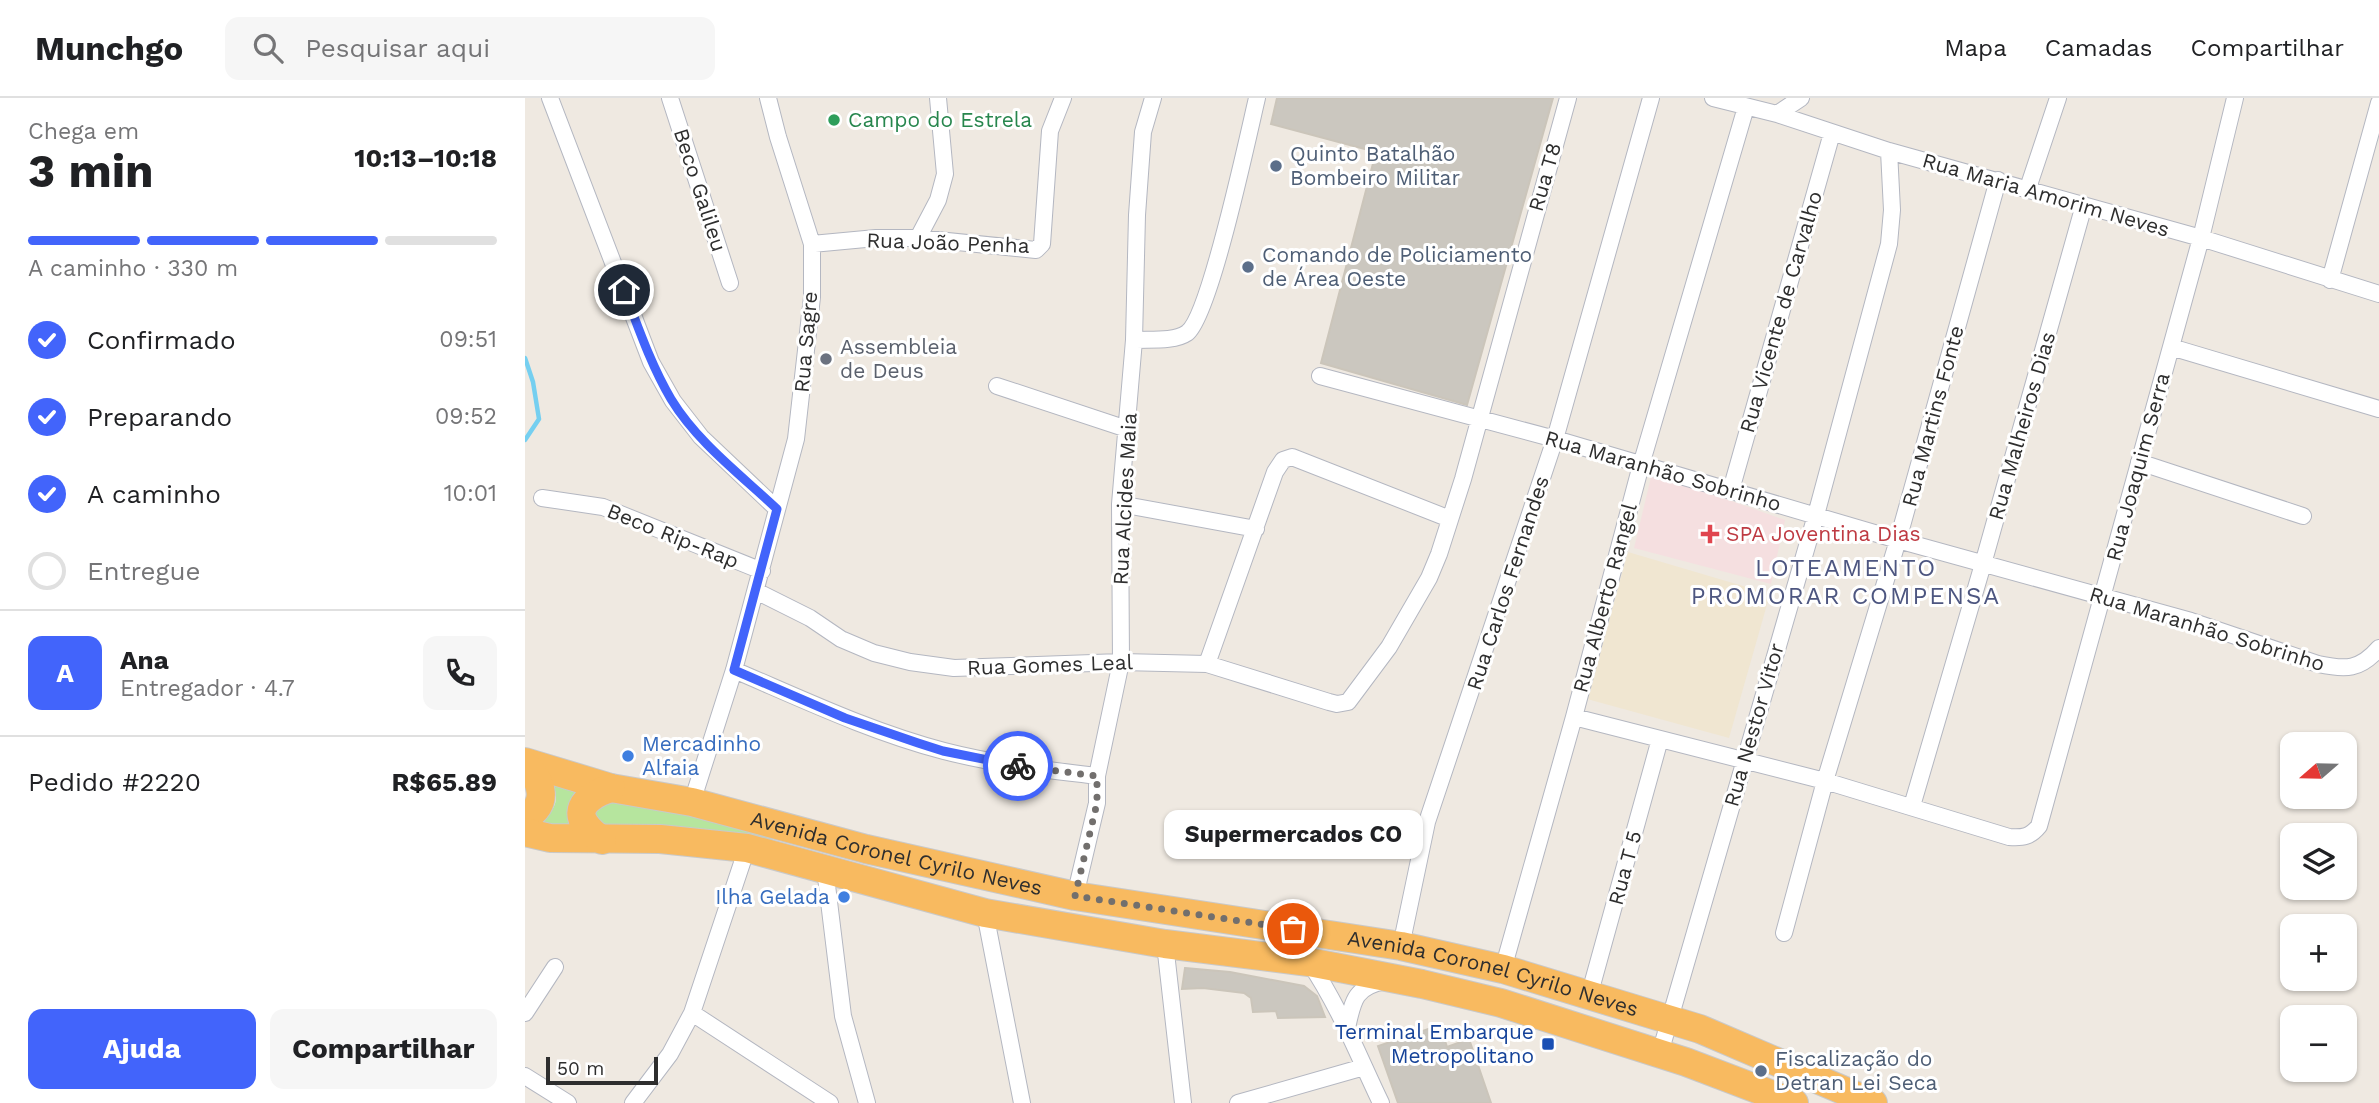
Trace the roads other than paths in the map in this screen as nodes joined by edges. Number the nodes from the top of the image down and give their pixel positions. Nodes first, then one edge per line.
1 (550, 98) edge
2 (670, 98) edge
3 (768, 98) edge
4 (938, 98) edge
5 (1063, 98) edge
6 (1153, 98) edge
7 (1257, 98) edge
8 (1568, 98) edge
9 (1651, 98) edge
10 (1713, 98) edge
11 (1801, 98) edge
12 (2058, 98) edge
13 (2235, 98) edge
14 (2379, 103) edge
15 (1746, 107) junction
16 (1777, 114) junction
17 (1832, 133) junction
18 (1889, 151) junction
19 (1998, 180) junction
20 (2028, 188) junction
21 (2084, 205) junction
22 (918, 237) junction
23 (2201, 238) junction
24 (811, 244) junction
25 (2330, 280) junction
26 (730, 283) dead end
27 (2379, 294) edge
28 (1134, 340) junction
29 (2171, 347) junction
30 (1320, 376) dead end
31 (997, 386) dead end
32 (2379, 409) edge
33 (1478, 418) junction
34 (1127, 429) junction
35 (1555, 439) junction
36 (2139, 463) junction
37 (1641, 465) junction
38 (1731, 490) junction
39 (542, 498) dead end
40 (1120, 504) junction
41 (777, 509) junction
42 (1816, 514) junction
43 (2303, 516) dead end
44 (1450, 519) junction
45 (1256, 529) junction
46 (1898, 540) junction
47 (1983, 564) junction
48 (762, 571) junction
49 (756, 591) junction
50 (2102, 598) junction
51 (2379, 648) edge
52 (1121, 662) junction
53 (1207, 664) junction
54 (734, 670) junction
55 (1353, 697) joint
56 (1574, 717) junction
57 (1660, 739) junction
58 (1744, 759) junction
59 (525, 764) edge
60 (1097, 776) junction
61 (1825, 781) junction
62 (611, 788) junction
63 (692, 802) junction
64 (1912, 806) junction
65 (525, 817) edge
66 (525, 832) edge
67 (602, 839) junction
68 (747, 848) junction
69 (825, 869) junction
70 (1075, 896) junction
71 (985, 913) junction
72 (1784, 933) dead end
73 (1165, 944) junction
74 (1401, 946) junction
75 (1309, 962) junction
76 (555, 967) dead end
77 (1503, 969) junction
78 (1393, 979) junction
79 (1589, 996) junction
80 (525, 1013) edge
81 (692, 1013) junction
82 (1671, 1019) junction
83 (1347, 1028) junction
84 (1660, 1053) junction
85 (1364, 1067) junction
86 (525, 1076) edge
87 (568, 1103) edge
88 (633, 1103) edge
89 (830, 1103) edge
90 (867, 1103) edge
91 (1022, 1103) edge
92 (1184, 1103) edge
93 (1238, 1103) edge
94 (1381, 1103) edge
95 (1794, 1103) edge
96 (1873, 1103) edge

1 - 41 street
2 - 26 street, Beco Galileu
3 - 24 street, Rua Sagre
4 - 22 street
5 - 22 street, Rua João Penha
6 - 28 street, Rua Alcides Maia
7 - 28 street
8 - 33 street, Rua T8
9 - 35 street, Rua Carlos Fernandes
10 - 15 street, Rua Maria Amorim Neves
11 - 16 street
12 - 20 street
13 - 23 street, Rua Joaquim Serra
14 - 25 street
15 - 16 street, Rua Maria Amorim Neves
15 - 37 street, Rua Alberto Rangel
16 - 17 street, Rua Maria Amorim Neves
17 - 18 street, Rua Maria Amorim Neves
17 - 38 street, Rua Vicente de Carvalho
18 - 19 street, Rua Maria Amorim Neves
18 - 42 street, Rua Nestor Vitor
19 - 20 street, Rua Maria Amorim Neves
19 - 46 street, Rua Martins Fonte
20 - 21 street, Rua Maria Amorim Neves
21 - 23 street, Rua Maria Amorim Neves
21 - 47 street, Rua Malheiros Dias
22 - 24 street, Rua João Penha
23 - 25 street, Rua Maria Amorim Neves
23 - 29 street, Rua Joaquim Serra
24 - 41 street, Rua Sagre
25 - 27 street, Rua Maria Amorim Neves
28 - 34 street, Rua Alcides Maia
29 - 32 street
29 - 36 street, Rua Joaquim Serra
30 - 33 street, Rua Maranhão Sobrinho
31 - 34 street
33 - 35 street, Rua Maranhão Sobrinho
33 - 44 street, Rua T8
34 - 40 street, Rua Alcides Maia
35 - 37 street, Rua Maranhão Sobrinho
35 - 74 street, Rua Carlos Fernandes
36 - 43 street
36 - 50 street, Rua Joaquim Serra
37 - 38 street, Rua Maranhão Sobrinho
37 - 56 street, Rua Alberto Rangel
38 - 42 street, Rua Maranhão Sobrinho
39 - 48 street, Beco Rip-Rap
40 - 45 street
40 - 52 street, Rua Alcides Maia
41 - 48 street, Rua Sagre
42 - 46 street, Rua Maranhão Sobrinho
42 - 58 street, Rua Nestor Vitor
44 - 45 street
44 - 55 street, Rua T8
45 - 53 street
46 - 47 street, Rua Maranhão Sobrinho
46 - 61 street, Rua Martins Fonte
47 - 50 street, Rua Maranhão Sobrinho
47 - 64 street, Rua Malheiros Dias
48 - 49 street, Rua Sagre
49 - 52 street, Rua Gomes Leal
49 - 54 street, Rua Sagre
50 - 51 street, Rua Maranhão Sobrinho
50 - 64 street, Rua Joaquim Serra
52 - 53 street, Rua Gomes Leal
52 - 60 street, Rua Alcides Maia
53 - 55 street, Rua Gomes Leal
54 - 60 street
54 - 63 street, Rua Sagre
56 - 57 street
56 - 77 street, Rua Alberto Rangel
57 - 58 street
57 - 79 street, Rua T 5
58 - 61 street
58 - 82 street, Rua Nestor Vitor
59 - 62 highway, Avenida Coronel Cyrilo Neves
59 - 65 highway
60 - 70 street, Rua Alcides Maia
61 - 64 street
61 - 72 street, Rua Martins Fonte
62 - 63 highway, Avenida Coronel Cyrilo Neves
62 - 67 highway
63 - 70 highway, Avenida Coronel Cyrilo Neves
66 - 67 highway, Avenida Coronel Cyrilo Neves
67 - 68 highway, Avenida Coronel Cyrilo Neves
68 - 69 highway, Avenida Coronel Cyrilo Neves
68 - 81 street
69 - 71 highway, Avenida Coronel Cyrilo Neves
69 - 90 street
70 - 74 highway, Avenida Coronel Cyrilo Neves
71 - 73 highway, Avenida Coronel Cyrilo Neves
71 - 91 street
73 - 75 highway, Avenida Coronel Cyrilo Neves
73 - 92 street
74 - 77 highway, Avenida Coronel Cyrilo Neves
75 - 78 highway, Avenida Coronel Cyrilo Neves
75 - 83 street
76 - 80 street
77 - 79 highway, Avenida Coronel Cyrilo Neves
78 - 83 street
78 - 84 highway, Avenida Coronel Cyrilo Neves
79 - 82 highway, Avenida Coronel Cyrilo Neves
81 - 88 street
81 - 89 street
82 - 84 street, Rua Nestor Vitor
82 - 96 highway, Avenida Coronel Cyrilo Neves
83 - 85 street
84 - 95 highway, Avenida Coronel Cyrilo Neves
85 - 93 street
85 - 94 street
86 - 87 street

